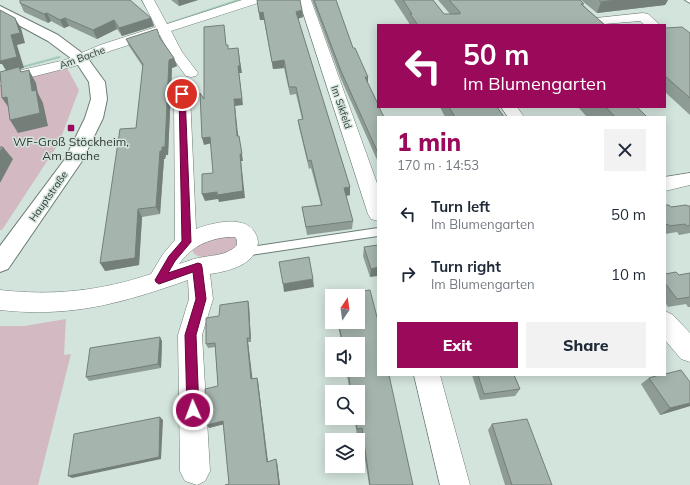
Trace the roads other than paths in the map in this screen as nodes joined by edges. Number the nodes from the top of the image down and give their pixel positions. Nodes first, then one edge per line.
1 (148, 0) edge
2 (254, 0) edge
3 (305, 0) edge
4 (0, 10) edge
5 (594, 20) edge
6 (652, 24) edge
7 (162, 30) junction
8 (81, 59) junction
9 (191, 73) dead end
10 (0, 80) edge
11 (182, 94) dead end
12 (690, 180) edge
13 (666, 184) edge
14 (377, 211) edge
15 (377, 232) edge
16 (186, 242) junction
17 (244, 252) junction
18 (0, 263) edge
19 (198, 267) junction
20 (159, 280) junction
21 (0, 300) edge
22 (666, 323) edge
23 (690, 351) edge
24 (427, 376) edge
25 (195, 471) dead end
26 (455, 485) edge

1 - 7 street
2 - 7 street, Am Bache
3 - 14 street, Im Sikfeld
4 - 8 street, Hauptstraße
5 - 6 street
7 - 8 street, Am Bache
7 - 9 street
8 - 10 street, Am Bache
8 - 18 street, Hauptstraße
11 - 16 street
12 - 13 street
15 - 17 lane
16 - 17 street
16 - 20 street
17 - 19 street
19 - 20 street
19 - 25 street
20 - 21 street
22 - 23 street
24 - 26 street

